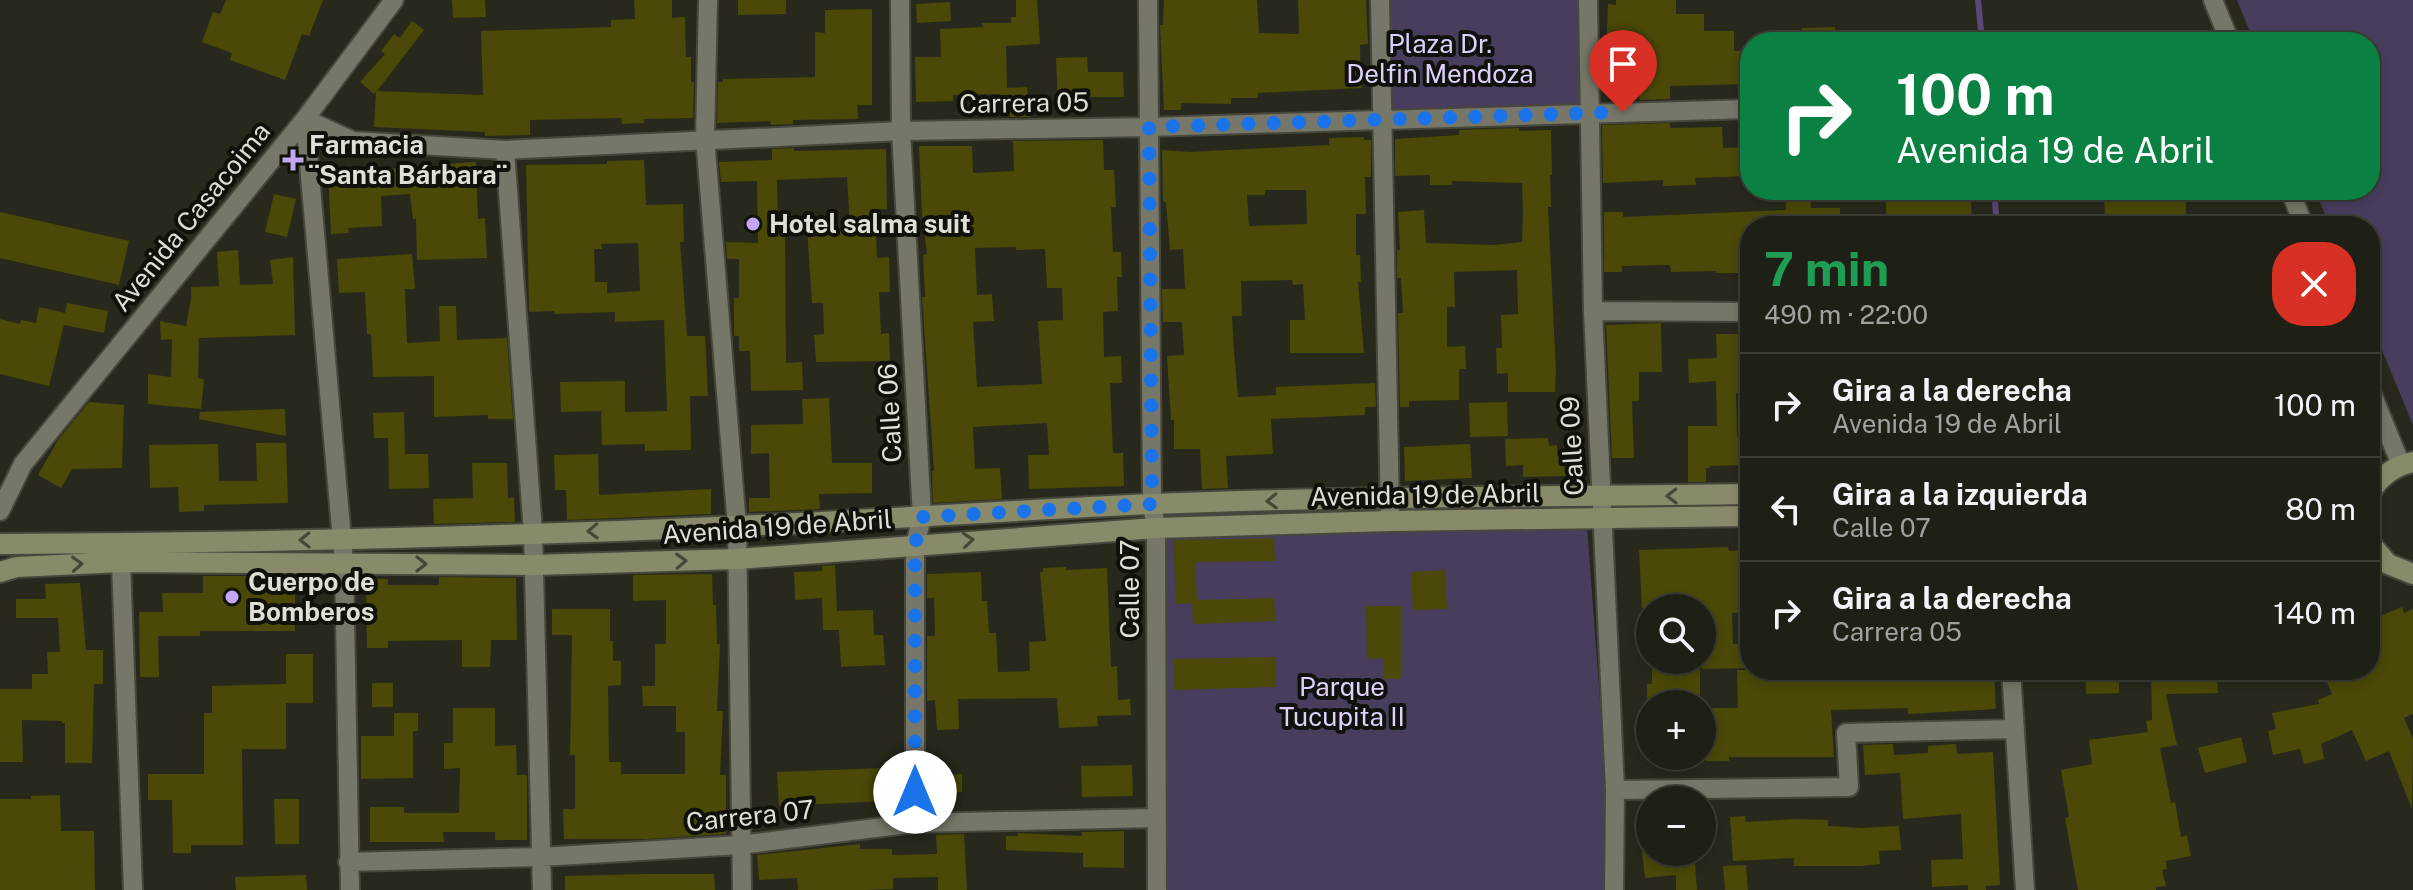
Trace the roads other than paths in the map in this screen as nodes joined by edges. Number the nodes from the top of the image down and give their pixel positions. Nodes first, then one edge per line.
1 (394, 0) edge
2 (708, 0) edge
3 (900, 0) edge
4 (1148, 0) edge
5 (1380, 0) edge
6 (1588, 0) edge
7 (2213, 0) edge
8 (2226, 32) edge
9 (1740, 109) edge
10 (1591, 113) junction
11 (305, 119) junction
12 (1383, 119) junction
13 (1149, 127) junction
14 (901, 131) junction
15 (705, 138) junction
16 (505, 150) junction
17 (1593, 311) junction
18 (1740, 312) edge
19 (2380, 425) edge
20 (23, 464) junction
21 (2392, 469) edge
22 (0, 477) edge
23 (1740, 494) edge
24 (1599, 497) junction
25 (1389, 498) junction
26 (1152, 504) junction
27 (0, 511) edge
28 (1740, 516) edge
29 (922, 517) junction
30 (1603, 518) junction
31 (1390, 521) junction
32 (737, 526) junction
33 (1156, 528) junction
34 (533, 533) junction
35 (341, 540) junction
36 (0, 544) edge
37 (915, 545) junction
38 (2380, 555) edge
39 (738, 559) junction
40 (121, 562) junction
41 (344, 563) junction
42 (534, 565) junction
43 (0, 572) edge
44 (2413, 574) edge
45 (2012, 680) edge
46 (2015, 729) junction
47 (1615, 790) junction
48 (1157, 818) junction
49 (915, 823) junction
50 (740, 845) junction
51 (541, 857) junction
52 (348, 862) junction
53 (133, 890) edge
54 (350, 890) edge
55 (542, 890) edge
56 (742, 890) edge
57 (1157, 890) edge
58 (1614, 890) edge
59 (2025, 890) edge

1 - 11 street, Avenida Casacoima
2 - 15 street
3 - 14 street, Calle 06
4 - 13 street, Calle 07
5 - 12 street
6 - 10 street, Calle 09
7 - 8 street
9 - 10 street, Carrera 05
10 - 12 street, Carrera 05
10 - 17 street, Calle 09
11 - 16 street, Carrera 05
11 - 20 street, Avenida Casacoima
11 - 35 street
12 - 13 street, Carrera 05
12 - 25 street
13 - 14 street, Carrera 05
13 - 26 street, Calle 07
14 - 15 street, Carrera 05
14 - 29 street, Calle 06
15 - 16 street, Carrera 05
15 - 32 street
16 - 34 street
17 - 18 street
17 - 24 street, Calle 09
19 - 21 street
20 - 22 street, Avenida Casacoima
20 - 27 street, Avenida Casacoima
23 -> 24 street, Avenida 19 de Abril
24 - 25 street, Avenida 19 de Abril
24 - 30 street, Calle 09
25 -> 26 street, Avenida 19 de Abril
25 - 31 street
26 - 29 street, Avenida 19 de Abril
26 - 33 street, Calle 07
28 - 30 street, Avenida 19 de Abril
29 - 32 street, Avenida 19 de Abril
29 - 37 street, Calle 06
30 - 31 street, Avenida 19 de Abril
30 - 47 street, Calle 09
31 - 33 street, Avenida 19 de Abril
32 -> 34 street, Avenida 19 de Abril
32 - 39 street
37 -> 33 street, Avenida 19 de Abril
33 - 48 street, Calle 07
34 - 35 street, Avenida 19 de Abril
34 - 42 street
35 -> 36 street, Avenida 19 de Abril
35 - 41 street
37 - 39 street, Avenida 19 de Abril
37 - 49 street, Calle 06
38 - 44 street
42 -> 39 street, Avenida 19 de Abril
39 - 50 street
40 - 41 street, Avenida 19 de Abril
43 -> 40 street, Avenida 19 de Abril
40 - 53 street
41 -> 42 street, Avenida 19 de Abril
41 - 52 street
42 - 51 street
45 - 46 street
46 - 47 street
46 - 59 street
47 - 58 street, Calle 09
48 - 49 street, Carrera 07
48 - 57 street, Calle 07
49 - 50 street, Carrera 07
50 - 51 street, Carrera 07
50 - 56 street
51 - 52 street, Carrera 07
51 - 55 street
52 - 54 street

